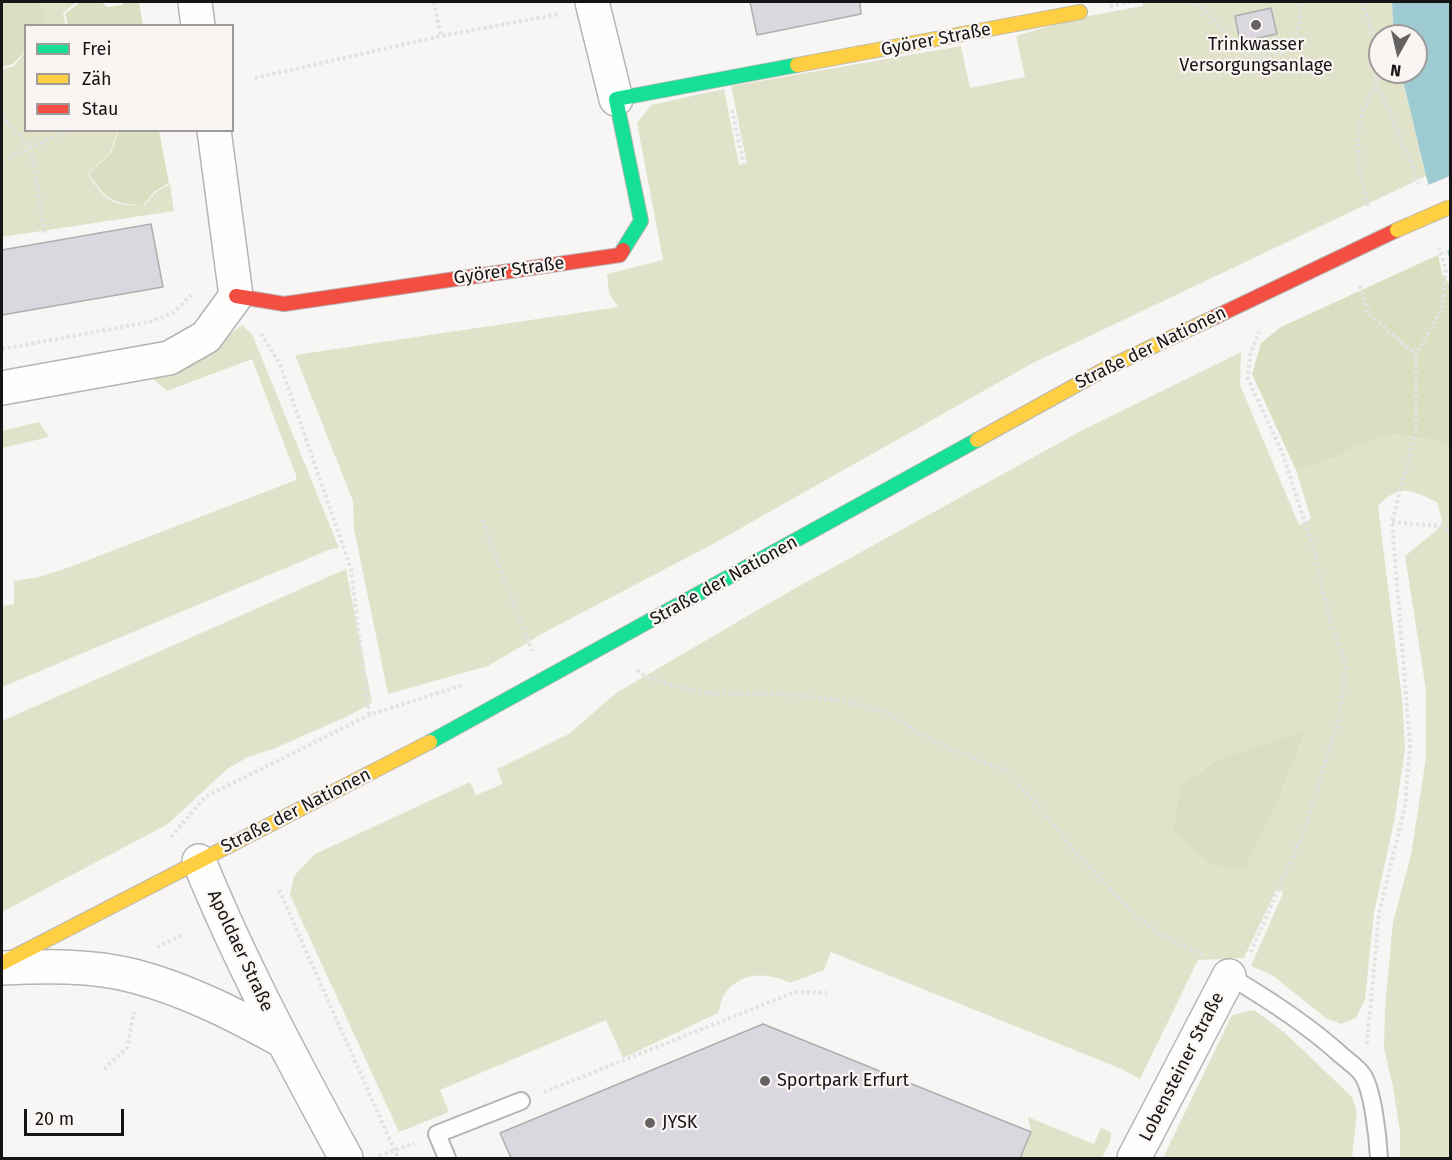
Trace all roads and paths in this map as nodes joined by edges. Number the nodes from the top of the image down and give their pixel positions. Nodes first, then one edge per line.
1 (195, 2) edge
2 (434, 2) edge
3 (1190, 2) edge
4 (1299, 2) edge
5 (592, 4) edge
6 (1080, 12) dead end
7 (198, 24) edge
8 (441, 36) junction
9 (255, 78) dead end
10 (726, 80) junction
11 (1375, 84) edge
12 (615, 99) junction
13 (2, 116) edge
14 (65, 132) edge
15 (214, 132) edge
16 (31, 148) junction
17 (2, 161) edge
18 (744, 165) dead end
19 (1450, 207) edge
20 (45, 235) dead end
21 (1378, 239) junction
22 (1358, 281) dead end
23 (191, 295) dead end
24 (236, 296) junction
25 (1262, 326) dead end
26 (2, 349) edge
27 (1416, 355) dead end
28 (2, 388) edge
29 (482, 520) dead end
30 (1450, 532) edge
31 (524, 657) dead end
32 (637, 670) dead end
33 (466, 684) dead end
34 (369, 715) junction
35 (162, 841) dead end
36 (199, 861) junction
37 (279, 890) dead end
38 (2, 963) edge
39 (1221, 967) junction
40 (2, 968) edge
41 (826, 993) dead end
42 (136, 1005) dead end
43 (282, 1040) junction
44 (104, 1069) dead end
45 (1363, 1074) junction
46 (521, 1101) joint
47 (437, 1134) junction
48 (395, 1150) junction
49 (346, 1158) edge
50 (372, 1158) edge
51 (399, 1158) edge
52 (447, 1158) edge
53 (1134, 1158) edge
54 (1379, 1158) edge

1 - 7 street
2 - 8 path
3 - 4 path
5 - 8 path
5 - 12 street, Györer Straße
6 - 10 main road, Györer Straße
8 - 9 path
10 - 12 main road, Györer Straße
10 - 18 path
11 - 21 path
12 - 24 main road, Györer Straße
13 - 16 path
14 - 16 path
15 - 24 street
16 - 17 path
16 - 20 path
19 - 21 main road, Straße der Nationen, bridge
21 - 36 main road, Straße der Nationen
22 - 27 path
23 - 26 path
24 - 28 street
24 - 34 path
25 - 39 path
29 - 31 path
30 - 45 path
32 - 39 path
33 - 34 path
34 - 35 path
36 - 38 main road, Straße der Nationen
36 - 43 street, Apoldaer Straße
37 - 48 path
39 - 45 lane
39 - 53 street, Lobensteiner Straße
40 - 43 street, Apoldaer Straße
41 - 46 path
42 - 44 path
43 - 49 street, Apoldaer Straße
45 - 54 lane
46 - 47 lane
47 - 48 path
47 - 52 lane
48 - 50 path
48 - 51 path

